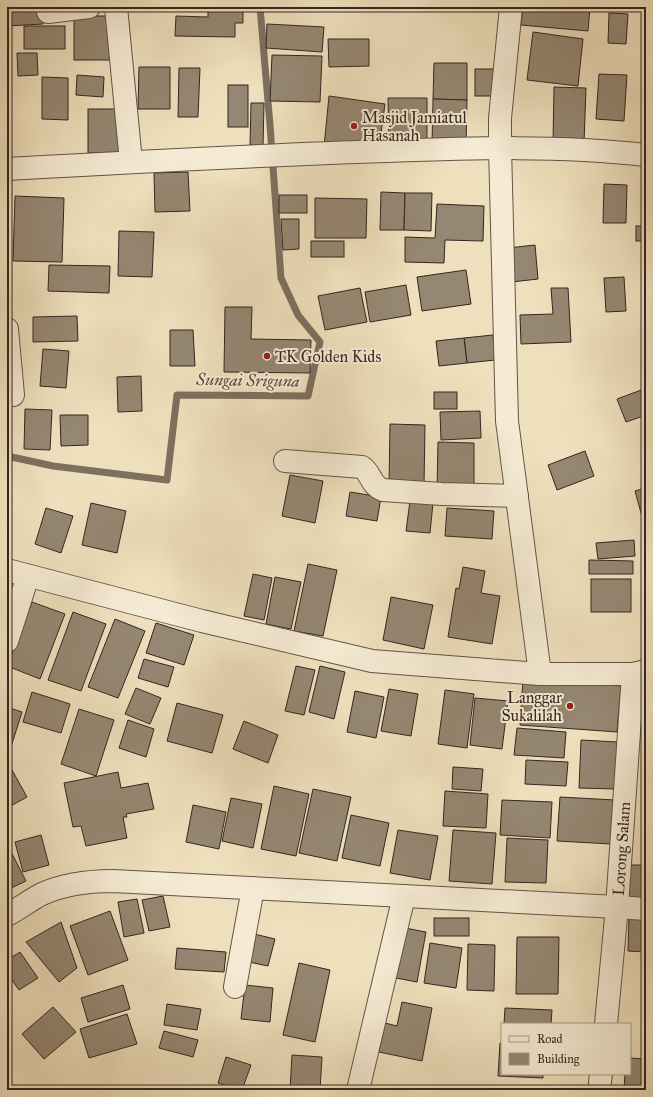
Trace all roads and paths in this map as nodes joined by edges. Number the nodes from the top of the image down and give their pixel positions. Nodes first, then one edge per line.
1 (89, 7) edge
2 (116, 7) edge
3 (511, 7) edge
4 (48, 12) dead end
5 (500, 147) junction
6 (646, 155) edge
7 (131, 162) junction
8 (7, 169) edge
9 (7, 329) edge
10 (9, 365) edge
11 (13, 395) dead end
12 (285, 461) dead end
13 (517, 496) junction
14 (7, 570) edge
15 (28, 576) junction
16 (7, 641) edge
17 (639, 672) edge
18 (540, 674) junction
19 (253, 888) junction
20 (404, 896) junction
21 (617, 907) junction
22 (646, 910) edge
23 (7, 915) edge
24 (235, 987) dead end
25 (606, 1023) edge
26 (358, 1090) edge

1 - 4 street
2 - 7 street
3 - 5 street
5 - 6 street
5 - 7 street
5 - 13 street
7 - 8 street
9 - 10 street
10 - 11 street
12 - 13 street
13 - 18 street
14 - 15 street
15 - 16 street
15 - 18 street
17 - 18 street
17 - 21 street, Lorong Salam
19 - 20 street
19 - 23 street
19 - 24 street
20 - 21 street
20 - 26 street
21 - 22 street
21 - 25 street, Lorong Salam

